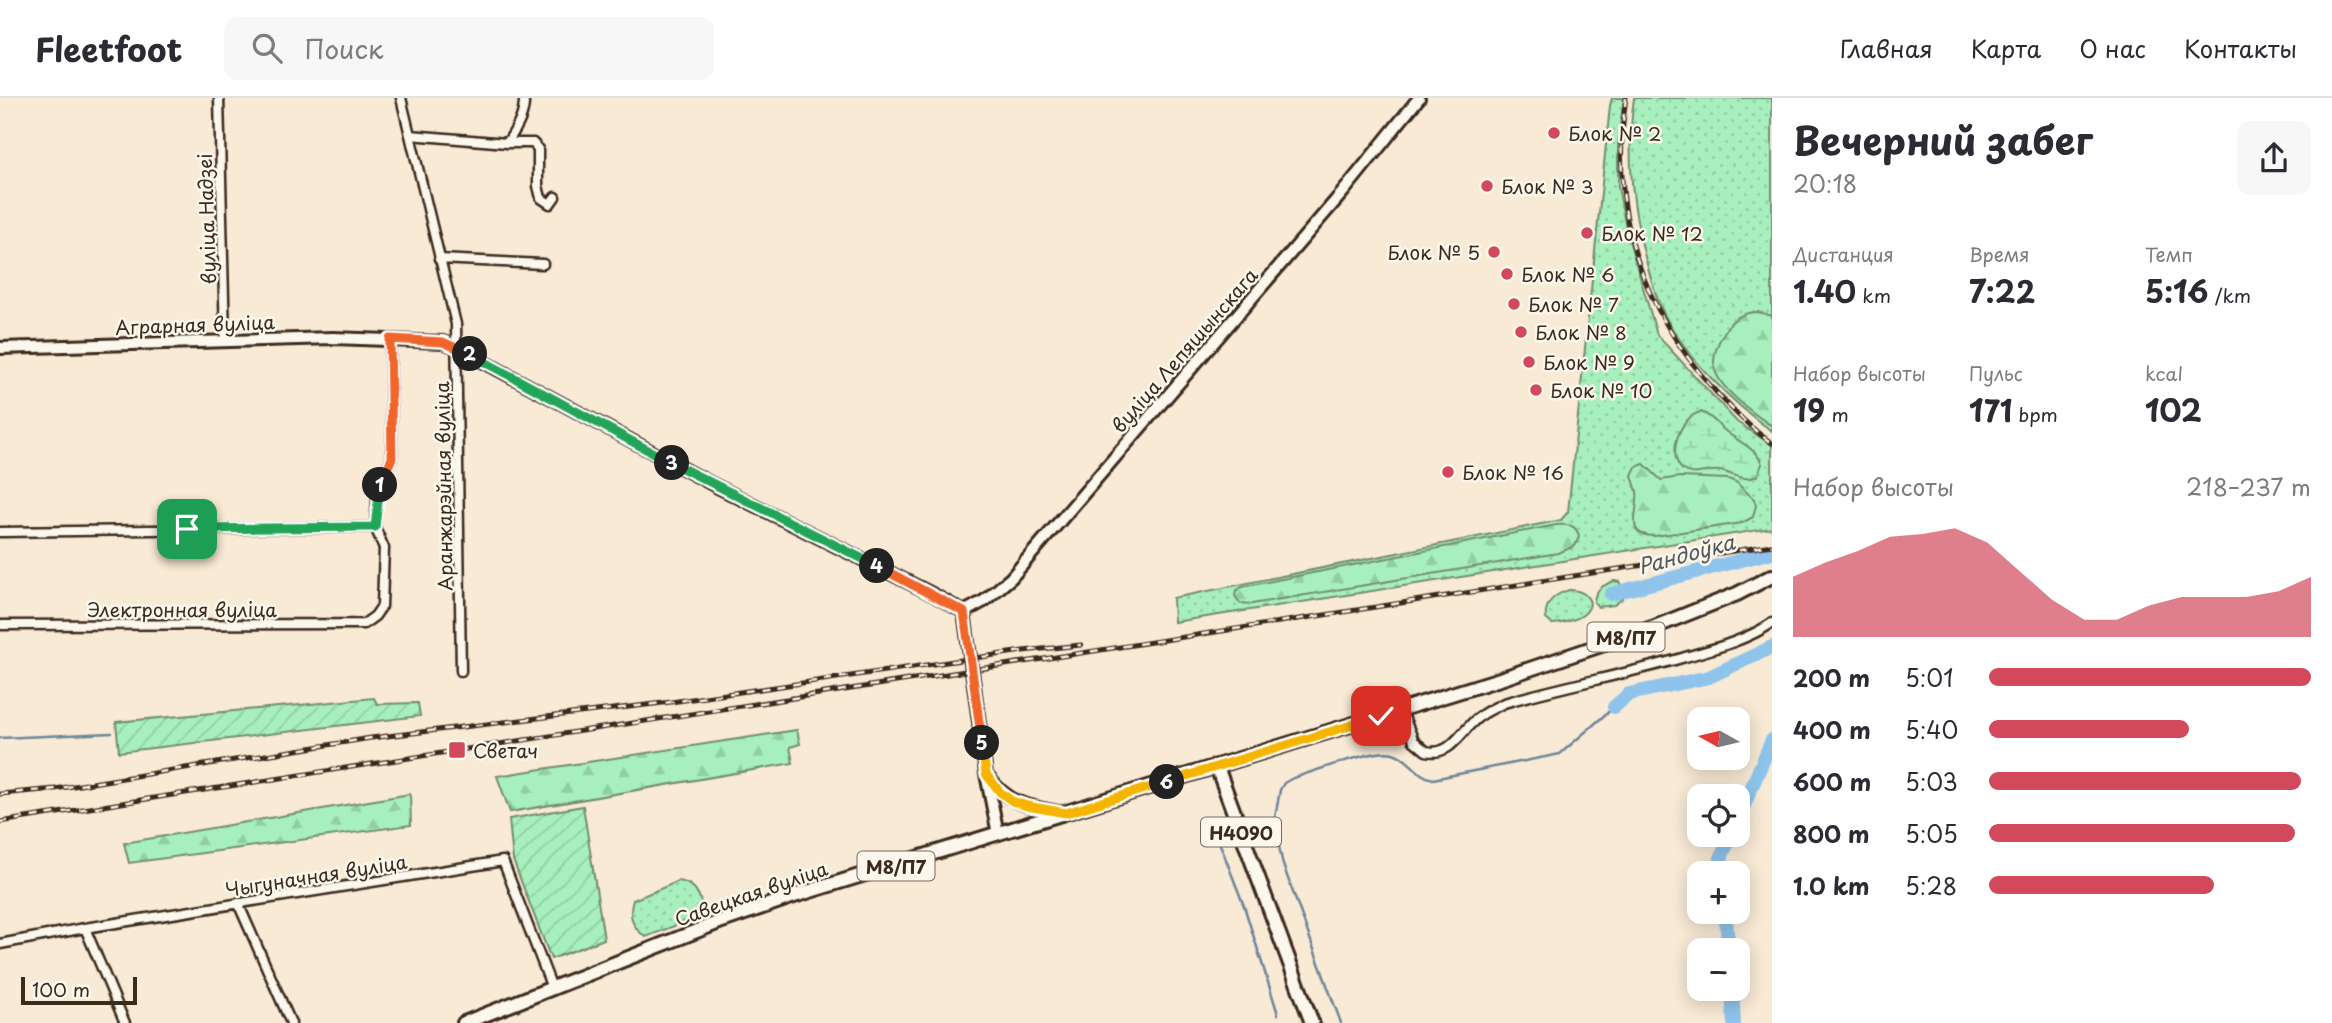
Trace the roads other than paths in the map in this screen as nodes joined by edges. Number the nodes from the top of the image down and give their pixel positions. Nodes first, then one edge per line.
1 (219, 98) edge
2 (401, 98) edge
3 (524, 98) edge
4 (1419, 98) edge
5 (410, 135) junction
6 (507, 143) junction
7 (555, 197) dead end
8 (439, 260) junction
9 (543, 264) dead end
10 (225, 339) junction
11 (390, 339) junction
12 (456, 347) junction
13 (0, 348) edge
14 (375, 527) junction
15 (0, 532) edge
16 (1772, 576) edge
17 (964, 612) junction
18 (1772, 623) edge
19 (0, 625) edge
20 (461, 671) dead end
21 (1401, 710) junction
22 (1217, 767) junction
23 (986, 774) junction
24 (1066, 813) junction
25 (998, 834) junction
26 (238, 903) junction
27 (85, 928) junction
28 (0, 944) edge
29 (552, 988) junction
30 (125, 1023) edge
31 (291, 1023) edge
32 (464, 1023) edge
33 (1311, 1023) edge

1 - 10 street, вуліца Надзеі
2 - 5 street, Аранжарэйная вуліца
3 - 6 street
4 - 17 street, вуліца Лепяшынскага
5 - 6 street
5 - 8 street, Аранжарэйная вуліца
6 - 7 street
8 - 9 street
8 - 12 street, Аранжарэйная вуліца
10 - 11 street, Аграрная вуліца
10 - 13 street, Аграрная вуліца
11 - 12 street, Аграрная вуліца
11 - 14 street
12 - 17 street, Аграрная вуліца
12 - 20 street, Аранжарэйная вуліца
14 - 15 street
14 - 19 street, Электронная вуліца
16 - 21 main road, Савецкая вуліца / М8/П7
17 - 23 street
18 - 21 street
21 - 22 main road, Савецкая вуліца / М8/П7
22 - 24 main road, Савецкая вуліца / М8/П7
22 - 33 main road, Н4090
23 - 24 street
23 - 25 street
24 - 25 main road, Савецкая вуліца / М8/П7
25 - 29 main road, Савецкая вуліца / М8/П7
26 - 27 street, Чыгуначная вуліца
26 - 29 street, Чыгуначная вуліца
26 - 31 street
27 - 28 street, Чыгуначная вуліца
27 - 30 street
29 - 32 main road, Савецкая вуліца / М8/П7

